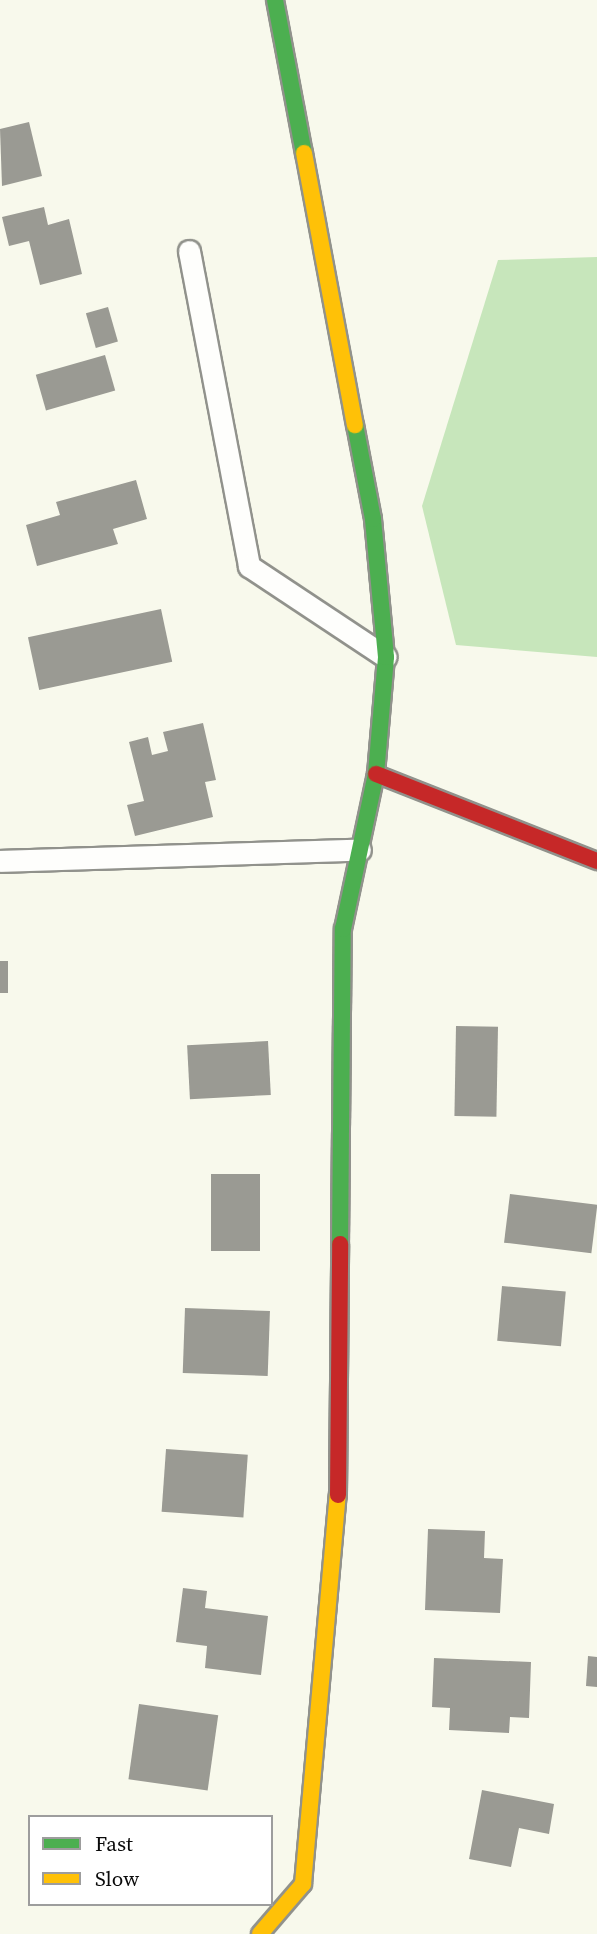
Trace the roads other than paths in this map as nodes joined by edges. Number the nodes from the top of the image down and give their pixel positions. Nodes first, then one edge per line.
1 (275, 0) edge
2 (189, 251) dead end
3 (386, 657) junction
4 (376, 774) junction
5 (360, 850) junction
6 (0, 861) edge
7 (597, 861) edge
8 (260, 1934) edge

1 - 3 street
2 - 3 lane
3 - 4 street
4 - 5 street
4 - 7 street
5 - 6 lane
5 - 8 street

